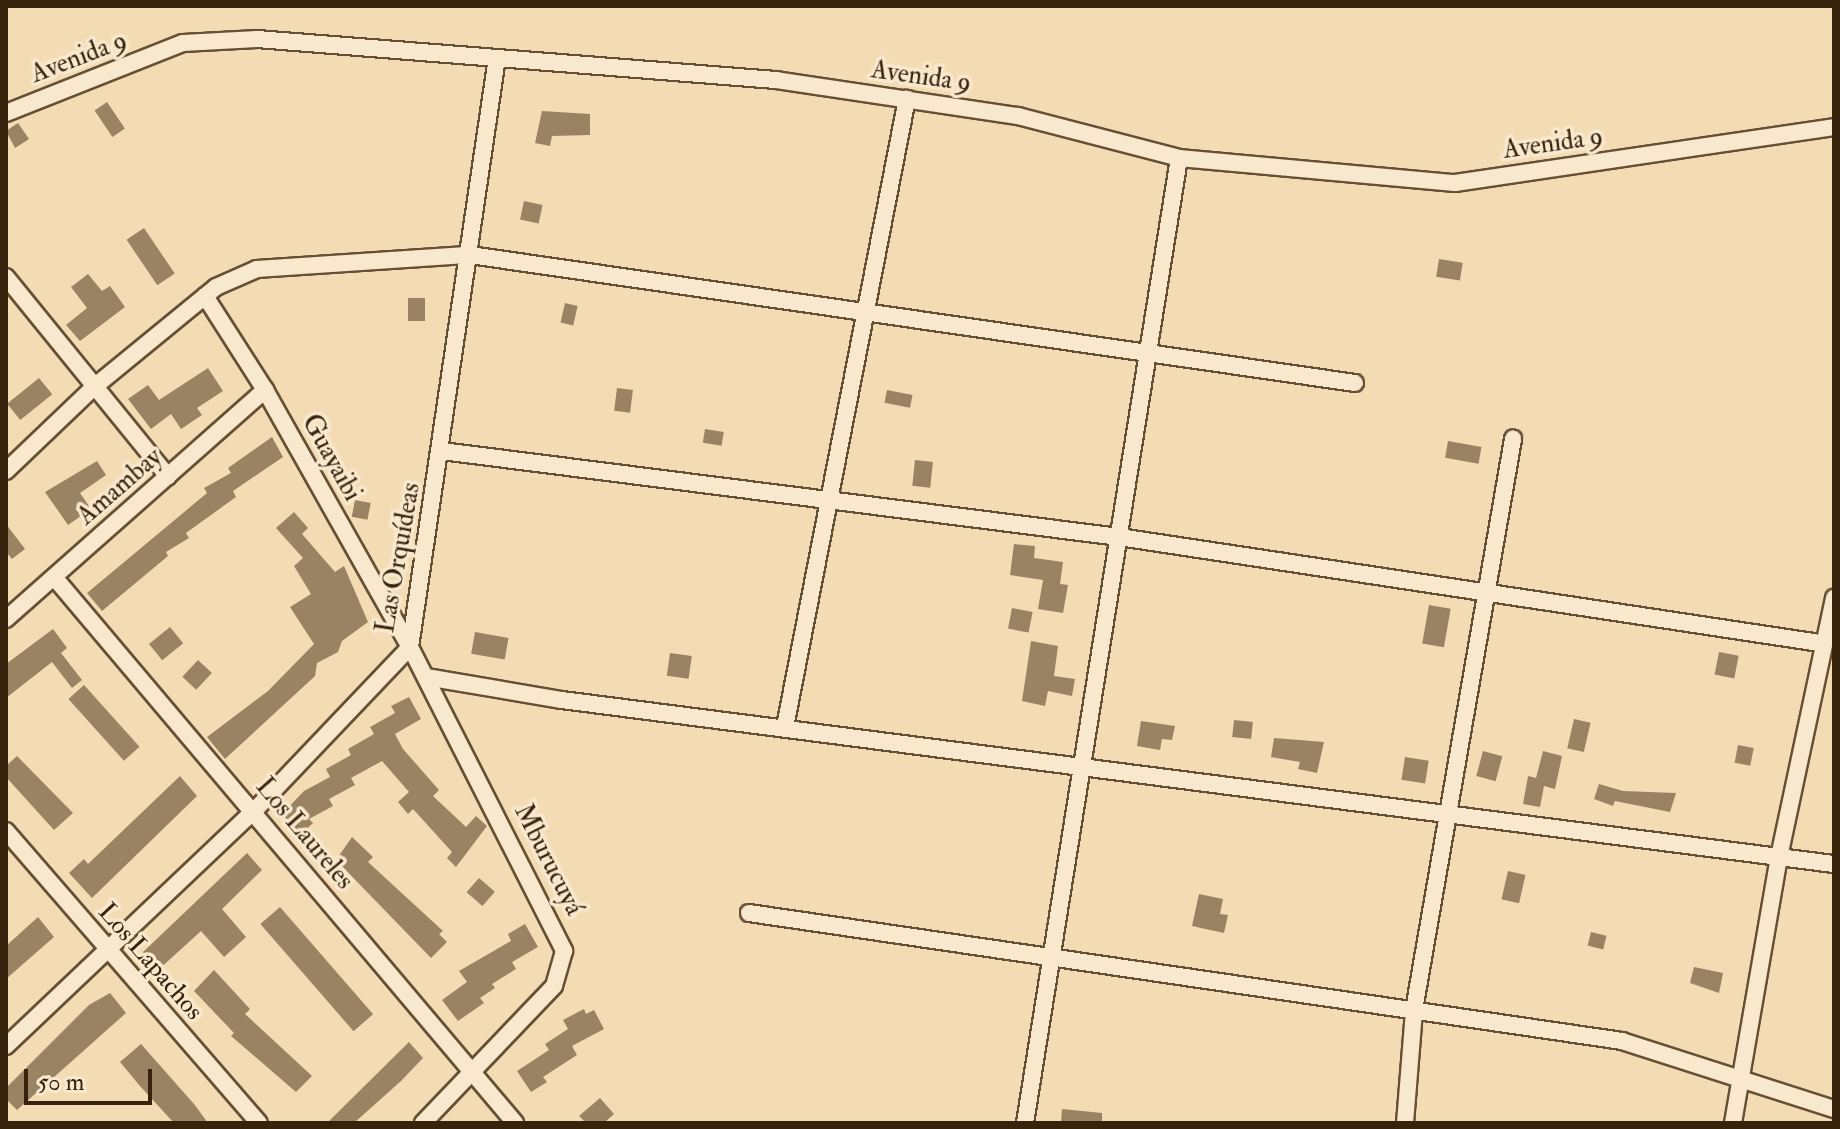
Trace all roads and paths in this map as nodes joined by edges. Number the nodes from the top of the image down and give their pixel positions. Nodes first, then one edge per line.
1 (497, 58) junction
2 (907, 99) junction
3 (6, 113) edge
4 (1834, 127) edge
5 (1179, 158) junction
6 (470, 255) junction
7 (6, 277) edge
8 (205, 296) junction
9 (865, 312) junction
10 (1148, 353) junction
11 (1355, 383) dead end
12 (94, 387) junction
13 (265, 390) junction
14 (1513, 439) dead end
15 (442, 451) junction
16 (6, 471) edge
17 (168, 476) junction
18 (829, 500) junction
19 (1119, 537) junction
20 (54, 577) junction
21 (1486, 592) junction
22 (1834, 598) edge
23 (6, 619) edge
24 (1820, 643) junction
25 (410, 647) junction
26 (426, 677) junction
27 (785, 727) junction
28 (1082, 765) junction
29 (254, 811) junction
30 (1446, 811) junction
31 (6, 831) edge
32 (1779, 857) junction
33 (1834, 864) edge
34 (749, 913) dead end
35 (107, 949) junction
36 (1052, 956) junction
37 (1414, 1010) junction
38 (6, 1046) edge
39 (473, 1075) junction
40 (1737, 1077) junction
41 (1834, 1109) edge
42 (259, 1123) edge
43 (423, 1123) edge
44 (515, 1123) edge
45 (1025, 1123) edge
46 (1405, 1123) edge
47 (1733, 1123) edge

1 - 2 street, Avenida 9
1 - 3 street, Avenida 9
1 - 6 street, Las Orquídeas
2 - 5 street, Avenida 9
2 - 9 street
4 - 5 street, Avenida 9
5 - 10 street
6 - 8 street
6 - 9 street
6 - 15 street, Las Orquídeas
7 - 12 street
8 - 12 street
8 - 13 street, Guayaibi
9 - 10 street
9 - 18 street
10 - 11 street
10 - 19 street
12 - 16 street
12 - 17 street
13 - 17 street, Amambay
13 - 25 street, Guayaibi
14 - 21 street
15 - 18 street
15 - 25 street, Las Orquídeas
17 - 20 street, Amambay
18 - 19 street
18 - 27 street
19 - 21 street
19 - 28 street
20 - 23 street, Amambay
20 - 29 street, Los Laureles
21 - 24 street
21 - 30 street
22 - 24 street
24 - 32 street
25 - 26 street, Guayaibi
25 - 29 street, Las Orquídeas
26 - 27 street
26 - 39 street, Mburucuyá
27 - 28 street
28 - 30 street
28 - 36 street
29 - 35 street, Las Orquídeas
29 - 39 street, Los Laureles
30 - 32 street
30 - 37 street
31 - 35 street, Los Lapachos
32 - 33 street
32 - 40 street
34 - 36 street
35 - 38 street, Las Orquídeas
35 - 42 street, Los Lapachos
36 - 37 street
36 - 45 street
37 - 40 street
37 - 46 street
39 - 43 street, Mburucuyá
39 - 44 street, Los Laureles
40 - 41 street
40 - 47 street

